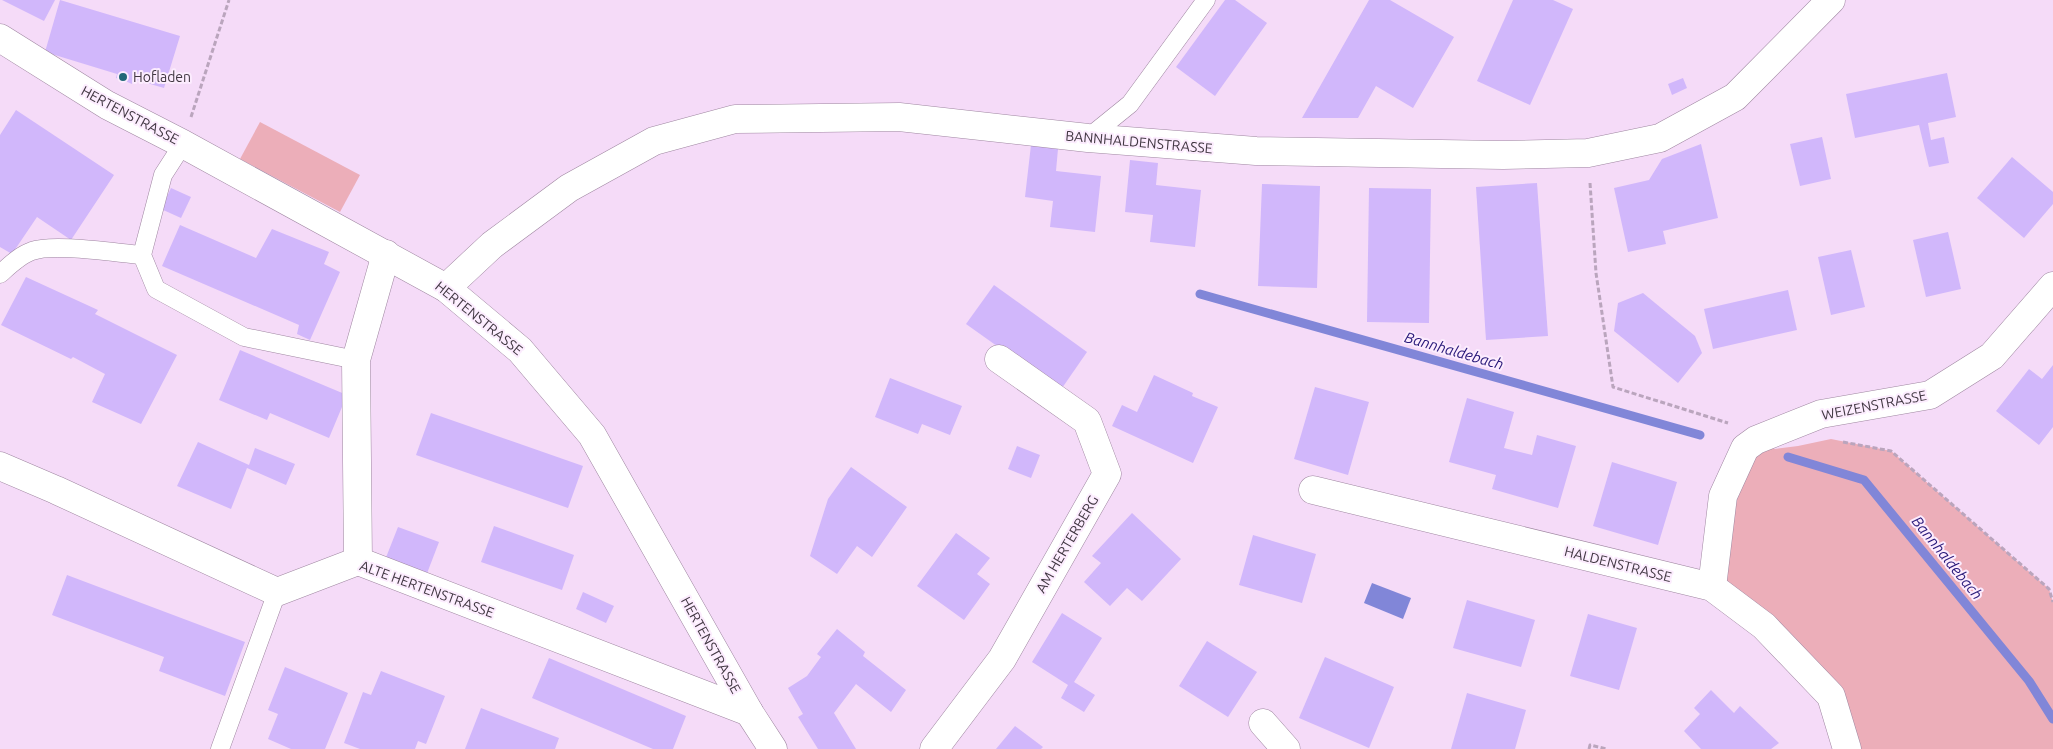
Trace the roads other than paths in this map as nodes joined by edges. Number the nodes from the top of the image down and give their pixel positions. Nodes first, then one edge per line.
1 (1206, 0) edge
2 (1831, 0) edge
3 (0, 38) edge
4 (1088, 138) junction
5 (183, 144) junction
6 (386, 254) junction
7 (142, 255) junction
8 (0, 274) edge
9 (2053, 286) edge
10 (446, 288) junction
11 (999, 359) dead end
12 (356, 360) junction
13 (0, 466) edge
14 (1313, 490) dead end
15 (358, 561) junction
16 (1712, 587) junction
17 (277, 592) junction
18 (749, 712) junction
19 (1263, 723) dead end
20 (220, 749) edge
21 (773, 749) edge
22 (934, 749) edge
23 (1286, 749) edge
24 (1847, 749) edge

1 - 4 lane
2 - 4 street, BANNHALDENSTRASSE
3 - 5 street, HERTENSTRASSE
4 - 10 street, BANNHALDENSTRASSE
5 - 6 street, HERTENSTRASSE
5 - 7 lane
6 - 10 street, HERTENSTRASSE
6 - 12 street
7 - 8 lane
7 - 12 lane
9 - 16 street, WEIZENSTRASSE
10 - 18 street, HERTENSTRASSE
11 - 22 street, AM HERTERBERG
12 - 15 street
13 - 17 street
14 - 16 street, HALDENSTRASSE
15 - 17 street, ALTE HERTENSTRASSE
15 - 18 street, ALTE HERTENSTRASSE
16 - 24 street, HALDENSTRASSE
17 - 20 lane
18 - 21 street, HERTENSTRASSE
19 - 23 street

